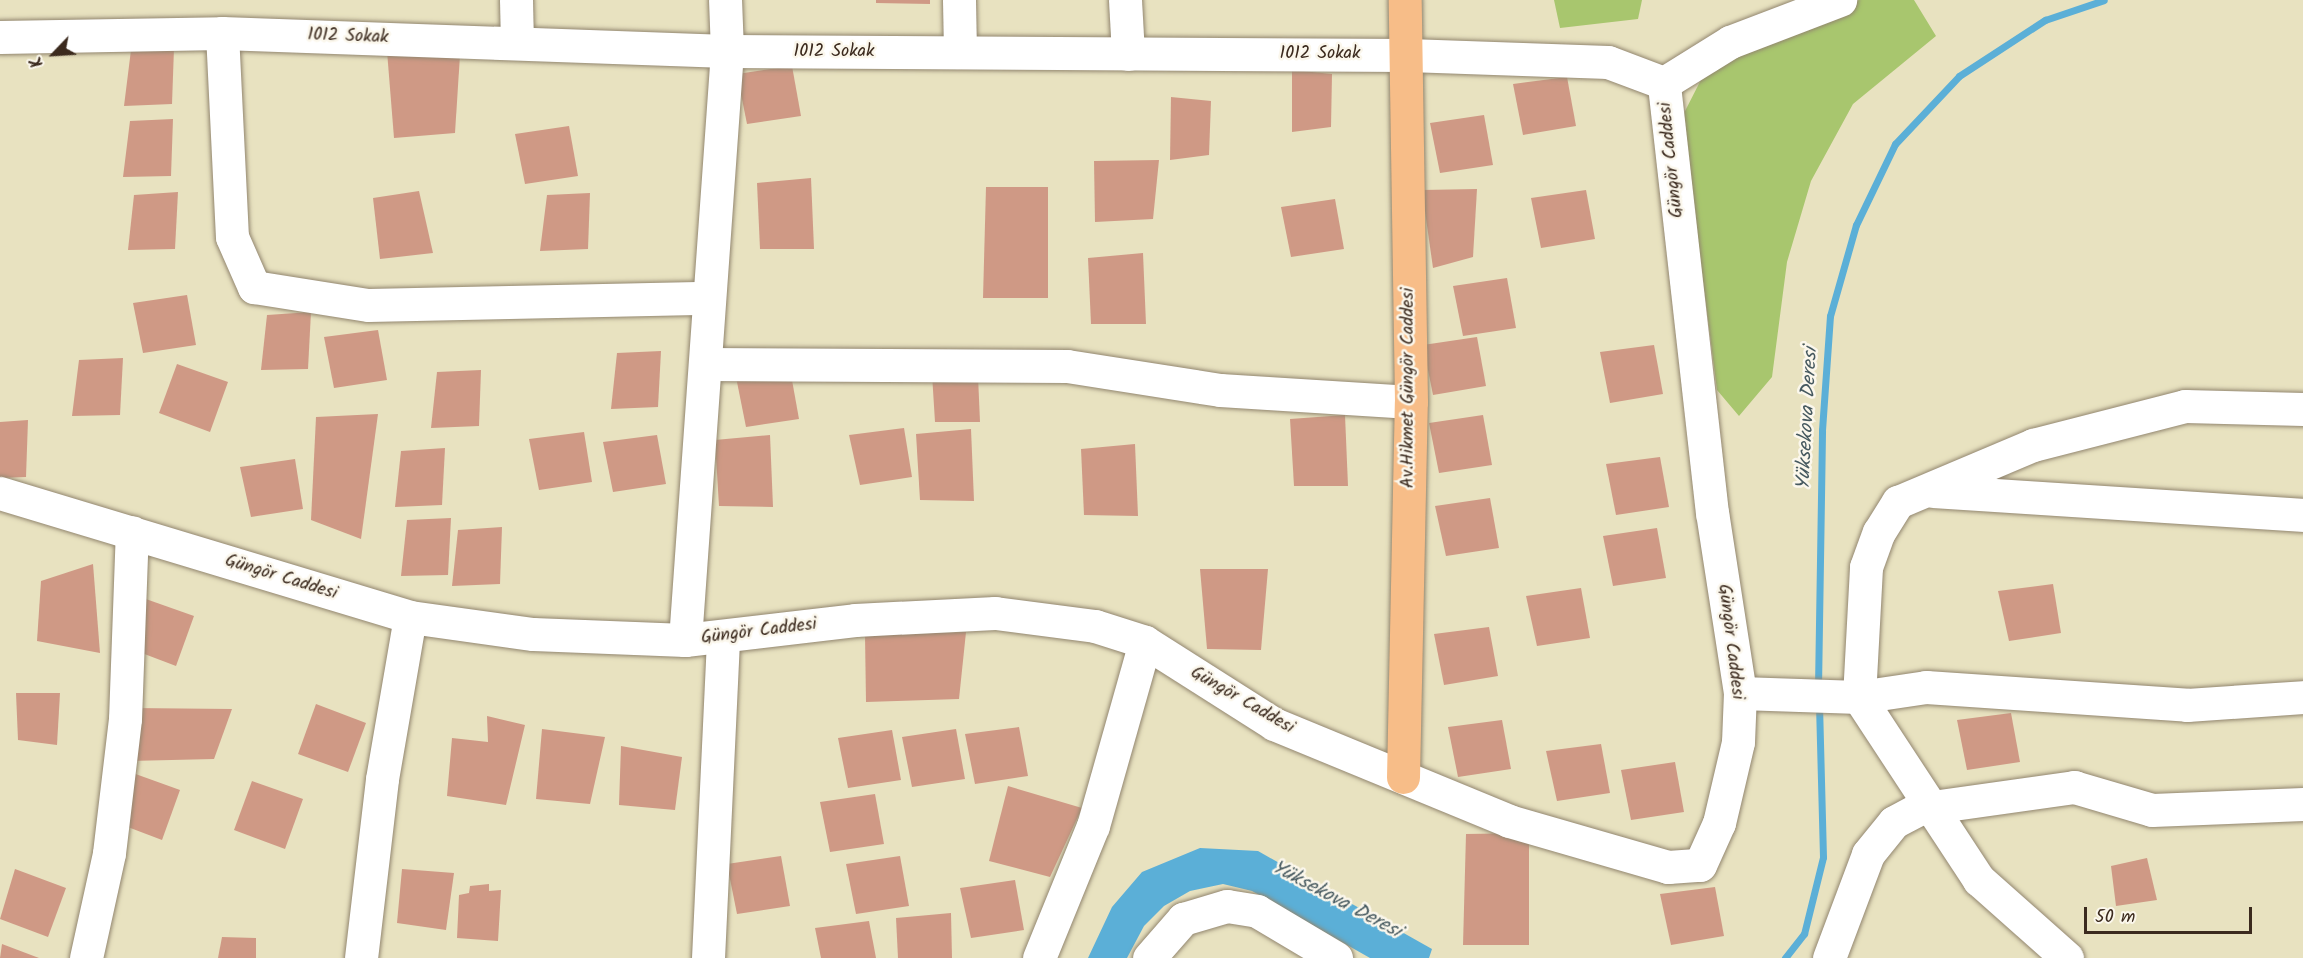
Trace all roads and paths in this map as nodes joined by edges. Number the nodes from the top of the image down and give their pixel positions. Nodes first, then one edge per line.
1 (516, 0) edge
2 (725, 0) edge
3 (958, 0) edge
4 (1125, 0) edge
5 (1405, 0) edge
6 (1840, 0) edge
7 (222, 33) junction
8 (0, 37) edge
9 (517, 44) junction
10 (728, 51) junction
11 (960, 52) junction
12 (1128, 54) junction
13 (1408, 55) junction
14 (1664, 83) junction
15 (709, 298) junction
16 (705, 364) junction
17 (1411, 402) junction
18 (2303, 410) edge
19 (1926, 491) junction
20 (0, 493) edge
21 (2303, 515) edge
22 (132, 532) junction
23 (410, 617) junction
24 (723, 638) junction
25 (685, 640) junction
26 (1145, 642) junction
27 (1740, 693) junction
28 (1859, 696) junction
29 (2303, 697) edge
30 (1403, 777) junction
31 (2303, 804) edge
32 (1931, 805) junction
33 (86, 958) edge
34 (361, 958) edge
35 (708, 958) edge
36 (1039, 958) edge
37 (1149, 958) edge
38 (1336, 958) edge
39 (1830, 958) edge
40 (2067, 958) edge

1 - 9 street
2 - 10 street
3 - 11 street
4 - 12 street
5 - 13 main road, Av.Hikmet Güngör Caddesi
6 - 14 street
7 - 8 street, 1012 Sokak
7 - 9 street, 1012 Sokak
7 - 15 street
9 - 10 street, 1012 Sokak
10 - 11 street, 1012 Sokak
10 - 15 street
11 - 12 street, 1012 Sokak
12 - 13 street, 1012 Sokak
13 - 14 street, 1012 Sokak
13 - 17 main road, Av.Hikmet Güngör Caddesi
14 - 27 street, Güngör Caddesi
15 - 16 street
16 - 17 street
16 - 25 street
17 - 30 main road, Av.Hikmet Güngör Caddesi
18 - 19 street
19 - 21 street
19 - 28 street
20 - 22 street, Güngör Caddesi
22 - 23 street, Güngör Caddesi
22 - 33 street
23 - 25 street, Güngör Caddesi
23 - 34 street
24 - 25 street, Güngör Caddesi
24 - 26 street, Güngör Caddesi
24 - 35 street
26 - 30 street, Güngör Caddesi
26 - 36 street
27 - 28 street
27 - 30 street, Güngör Caddesi
28 - 29 street
28 - 32 street
31 - 32 street
32 - 39 street
32 - 40 street
37 - 38 street

